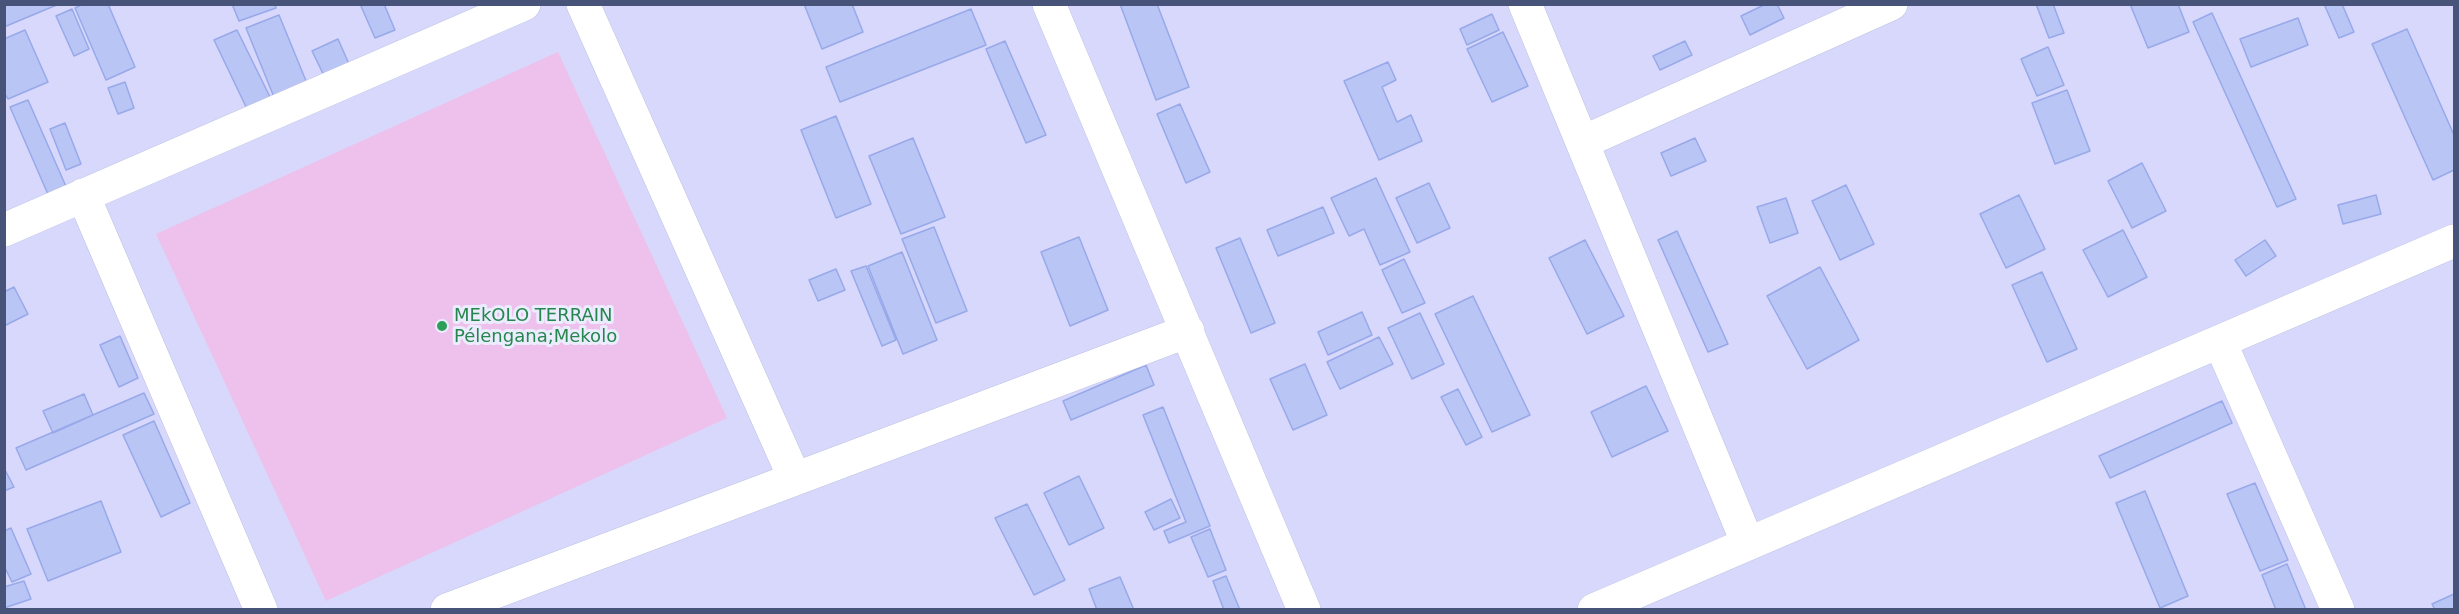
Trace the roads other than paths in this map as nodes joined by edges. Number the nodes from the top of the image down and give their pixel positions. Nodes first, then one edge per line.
1 (524, 4) edge
2 (583, 4) edge
3 (1049, 4) edge
4 (1526, 4) edge
5 (1891, 4) edge
6 (1583, 142) junction
7 (83, 195) junction
8 (4, 230) edge
9 (2454, 241) edge
10 (1188, 331) junction
11 (2220, 342) junction
12 (795, 479) junction
13 (1748, 544) junction
14 (261, 609) edge
15 (447, 609) edge
16 (1304, 609) edge
17 (1594, 609) edge
18 (2338, 609) edge

1 - 7 street
2 - 12 street
3 - 10 street
4 - 6 street
5 - 6 street
6 - 13 street
7 - 8 street
7 - 14 street
9 - 11 street
10 - 12 street
10 - 16 street
11 - 13 street
11 - 18 street
12 - 15 street
13 - 17 street

